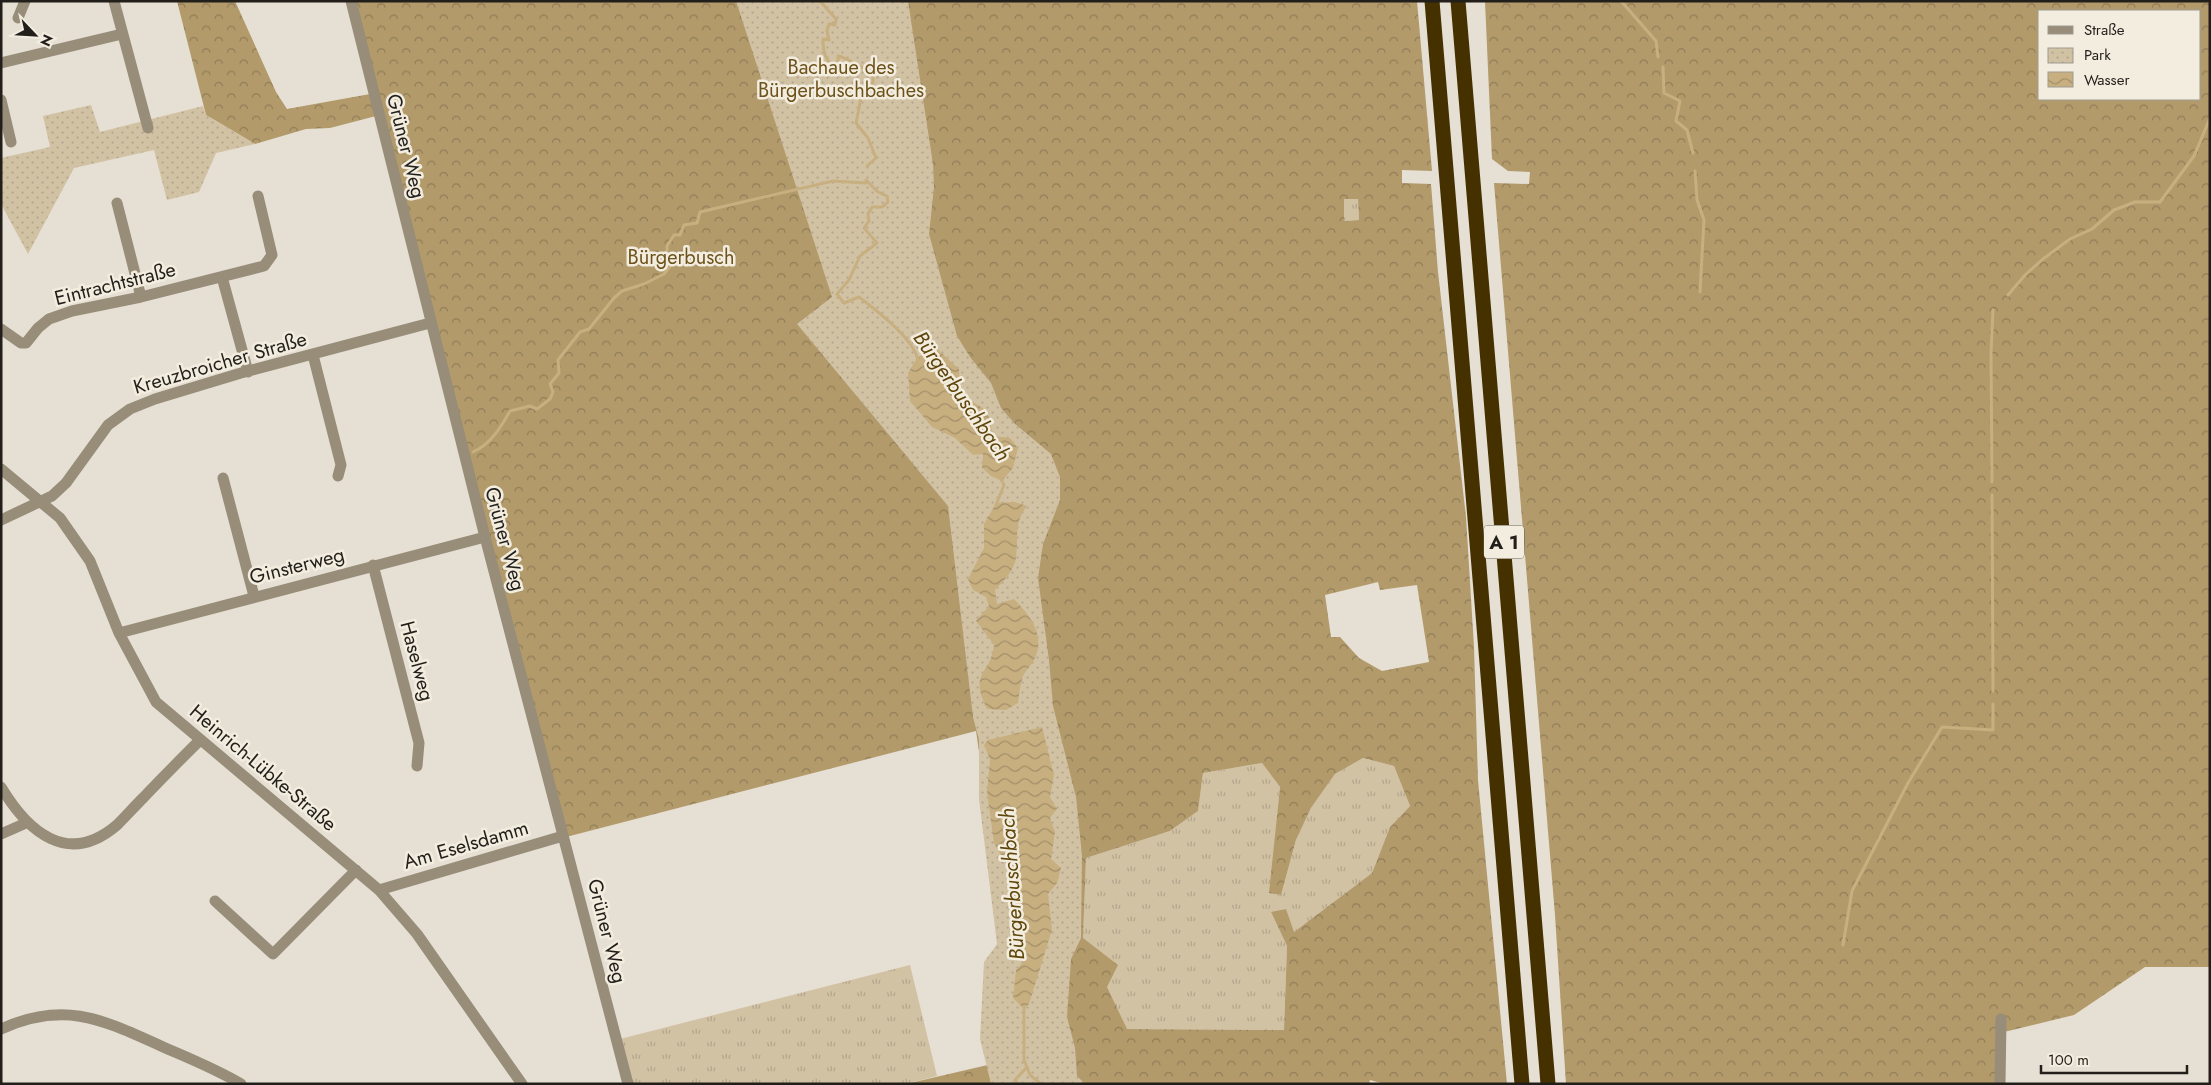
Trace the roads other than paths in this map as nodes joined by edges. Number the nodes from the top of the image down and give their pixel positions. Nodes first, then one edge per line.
1 (25, 1) edge
2 (114, 1) edge
3 (351, 1) edge
4 (1432, 1) edge
5 (1458, 1) edge
6 (18, 18) dead end
7 (122, 34) junction
8 (1, 63) edge
9 (1, 100) edge
10 (148, 128) dead end
11 (11, 142) dead end
12 (258, 196) dead end
13 (117, 203) dead end
14 (222, 277) junction
15 (141, 297) junction
16 (430, 323) junction
17 (1, 329) edge
18 (313, 355) junction
19 (248, 372) junction
20 (1, 469) edge
21 (338, 476) dead end
22 (223, 478) dead end
23 (41, 502) junction
24 (1, 520) edge
25 (485, 538) junction
26 (373, 565) junction
27 (254, 596) junction
28 (119, 633) junction
29 (200, 740) junction
30 (417, 766) dead end
31 (1, 787) edge
32 (26, 823) junction
33 (1, 834) edge
34 (563, 836) junction
35 (356, 870) junction
36 (378, 890) junction
37 (216, 901) dead end
38 (2001, 1019) dead end
39 (1, 1029) edge
40 (241, 1084) edge
41 (522, 1084) edge
42 (628, 1084) edge
43 (1522, 1084) edge
44 (1548, 1084) edge
45 (2000, 1084) edge

1 - 6 street
2 - 7 street
3 - 16 street, Grüner Weg
4 - 43 highway, A 1
5 - 44 highway, A 1
7 - 8 street
7 - 10 street
9 - 11 street
12 - 14 street, Eintrachtstraße
13 - 15 street
14 - 15 street, Eintrachtstraße
14 - 19 street
15 - 17 street, Eintrachtstraße
16 - 18 street, Kreuzbroicher Straße
16 - 25 street, Grüner Weg
18 - 19 street, Kreuzbroicher Straße
18 - 21 street
19 - 23 street, Kreuzbroicher Straße
20 - 23 street, Heinrich-Lübke-Straße
22 - 27 street
23 - 24 street, Kreuzbroicher Straße
23 - 28 street, Heinrich-Lübke-Straße
25 - 26 street, Ginsterweg
25 - 34 street, Grüner Weg
26 - 27 street, Ginsterweg
26 - 30 street, Haselweg
27 - 28 street, Ginsterweg
28 - 29 street, Heinrich-Lübke-Straße
29 - 32 street
29 - 35 street, Heinrich-Lübke-Straße
31 - 32 street
32 - 33 street
34 - 36 street, Am Eselsdamm
34 - 42 street, Grüner Weg
35 - 36 street, Heinrich-Lübke-Straße
35 - 37 street
36 - 41 street, Heinrich-Lübke-Straße
38 - 45 street
39 - 40 street

